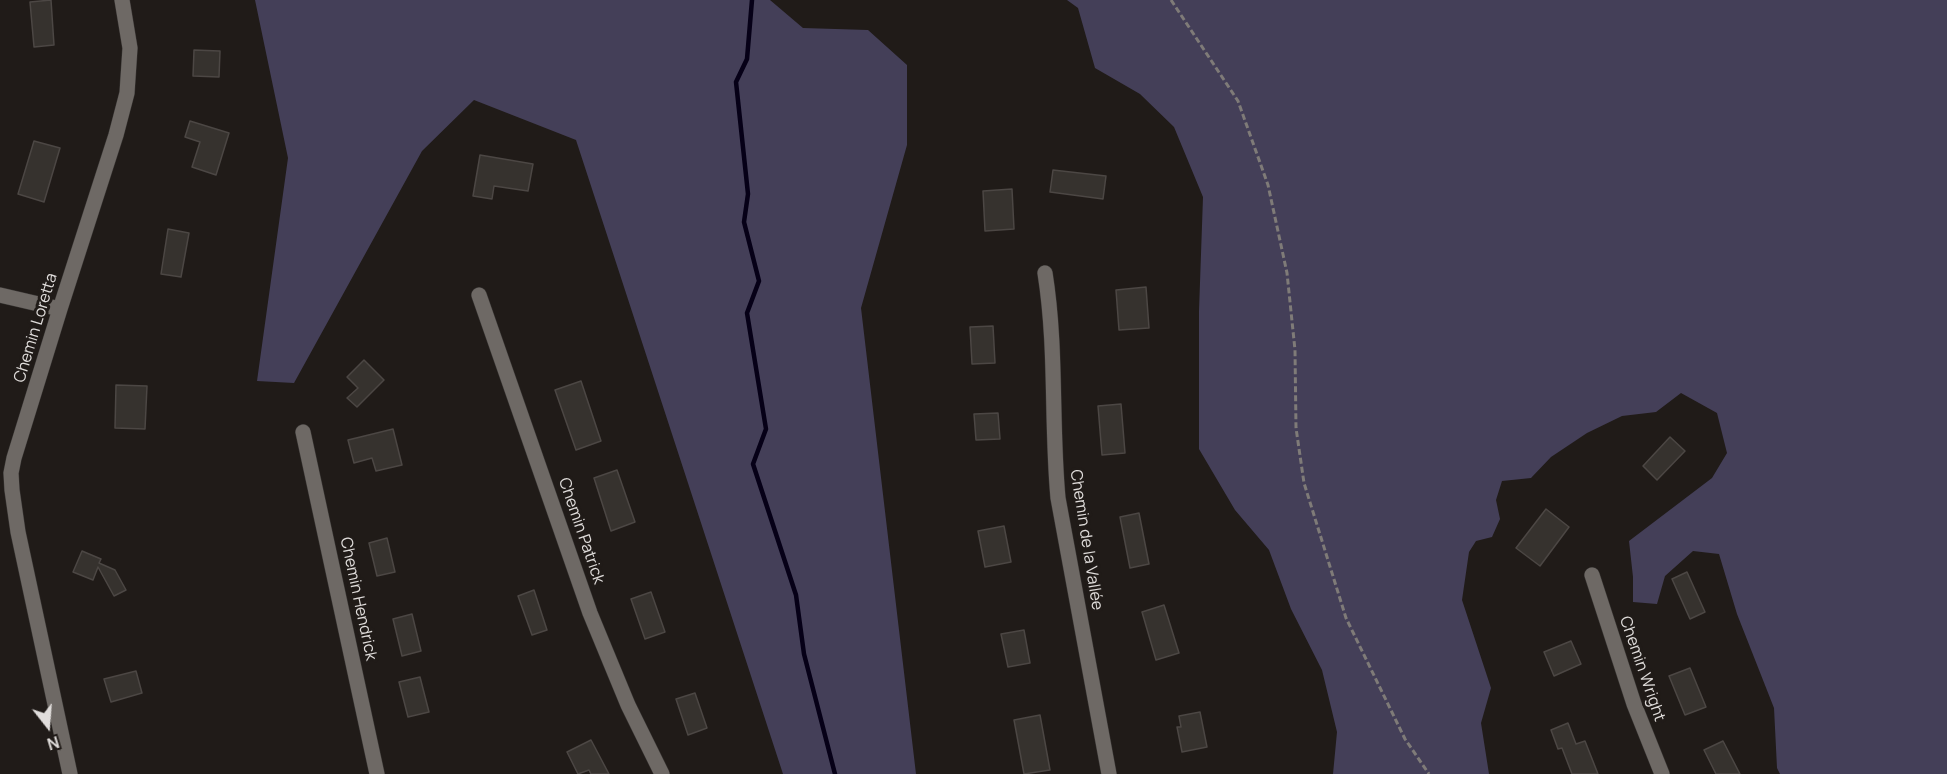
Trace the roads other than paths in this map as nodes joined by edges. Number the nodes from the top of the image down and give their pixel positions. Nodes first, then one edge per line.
1 (122, 0) edge
2 (1045, 273) dead end
3 (0, 295) edge
4 (479, 295) dead end
5 (60, 309) junction
6 (303, 432) dead end
7 (1592, 575) dead end
8 (70, 774) edge
9 (377, 774) edge
10 (662, 774) edge
11 (1109, 774) edge
12 (1662, 774) edge

1 - 5 street, Chemin Loretta
2 - 11 street, Chemin de la Vallée
3 - 5 street
4 - 10 street, Chemin Patrick
5 - 8 street, Chemin Loretta
6 - 9 street, Chemin Hendrick
7 - 12 street, Chemin Wright

